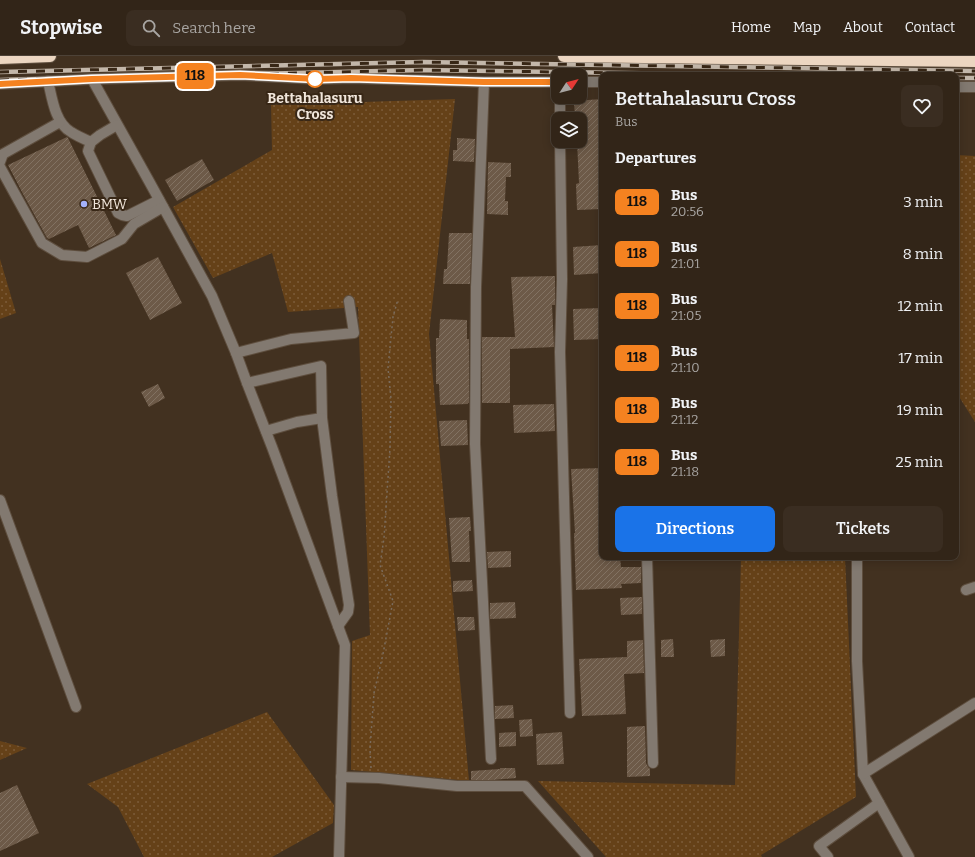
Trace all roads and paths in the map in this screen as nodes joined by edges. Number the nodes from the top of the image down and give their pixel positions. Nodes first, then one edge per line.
1 (50, 56) edge
2 (564, 56) edge
3 (0, 58) edge
4 (975, 61) edge
5 (92, 79) junction
6 (48, 81) junction
7 (484, 82) junction
8 (551, 82) edge
9 (587, 82) edge
10 (599, 82) edge
11 (0, 84) edge
12 (959, 87) edge
13 (975, 87) edge
14 (60, 122) junction
15 (118, 125) junction
16 (91, 142) junction
17 (560, 148) edge
18 (0, 162) edge
19 (0, 167) edge
20 (161, 204) junction
21 (398, 299) dead end
22 (349, 301) dead end
23 (236, 353) junction
24 (247, 384) junction
25 (322, 418) junction
26 (266, 431) junction
27 (0, 500) edge
28 (647, 560) edge
29 (857, 560) edge
30 (338, 626) junction
31 (975, 703) edge
32 (76, 707) dead end
33 (570, 713) dead end
34 (491, 759) dead end
35 (653, 763) dead end
36 (863, 774) junction
37 (341, 777) junction
38 (371, 778) junction
39 (880, 803) junction
40 (339, 857) edge
41 (588, 857) edge
42 (828, 857) edge
43 (909, 857) edge

1 - 3 highway
2 - 4 highway
5 - 6 street
5 - 7 street
5 - 15 street
6 - 11 street
6 - 14 street
7 - 8 street
7 - 34 street
9 - 10 street
12 - 13 street
14 - 16 street
14 - 18 street
15 - 16 street
15 - 20 street
16 - 20 street
17 - 33 street
19 - 20 street
20 - 23 street
21 - 38 path
22 - 23 street
23 - 24 street
24 - 25 street
24 - 26 street
25 - 26 street
25 - 30 street
26 - 30 street
27 - 32 street
28 - 35 street
29 - 36 street
30 - 37 street
31 - 36 street
36 - 39 street
37 - 38 street
37 - 40 street
38 - 41 street
39 - 42 street
39 - 43 street

